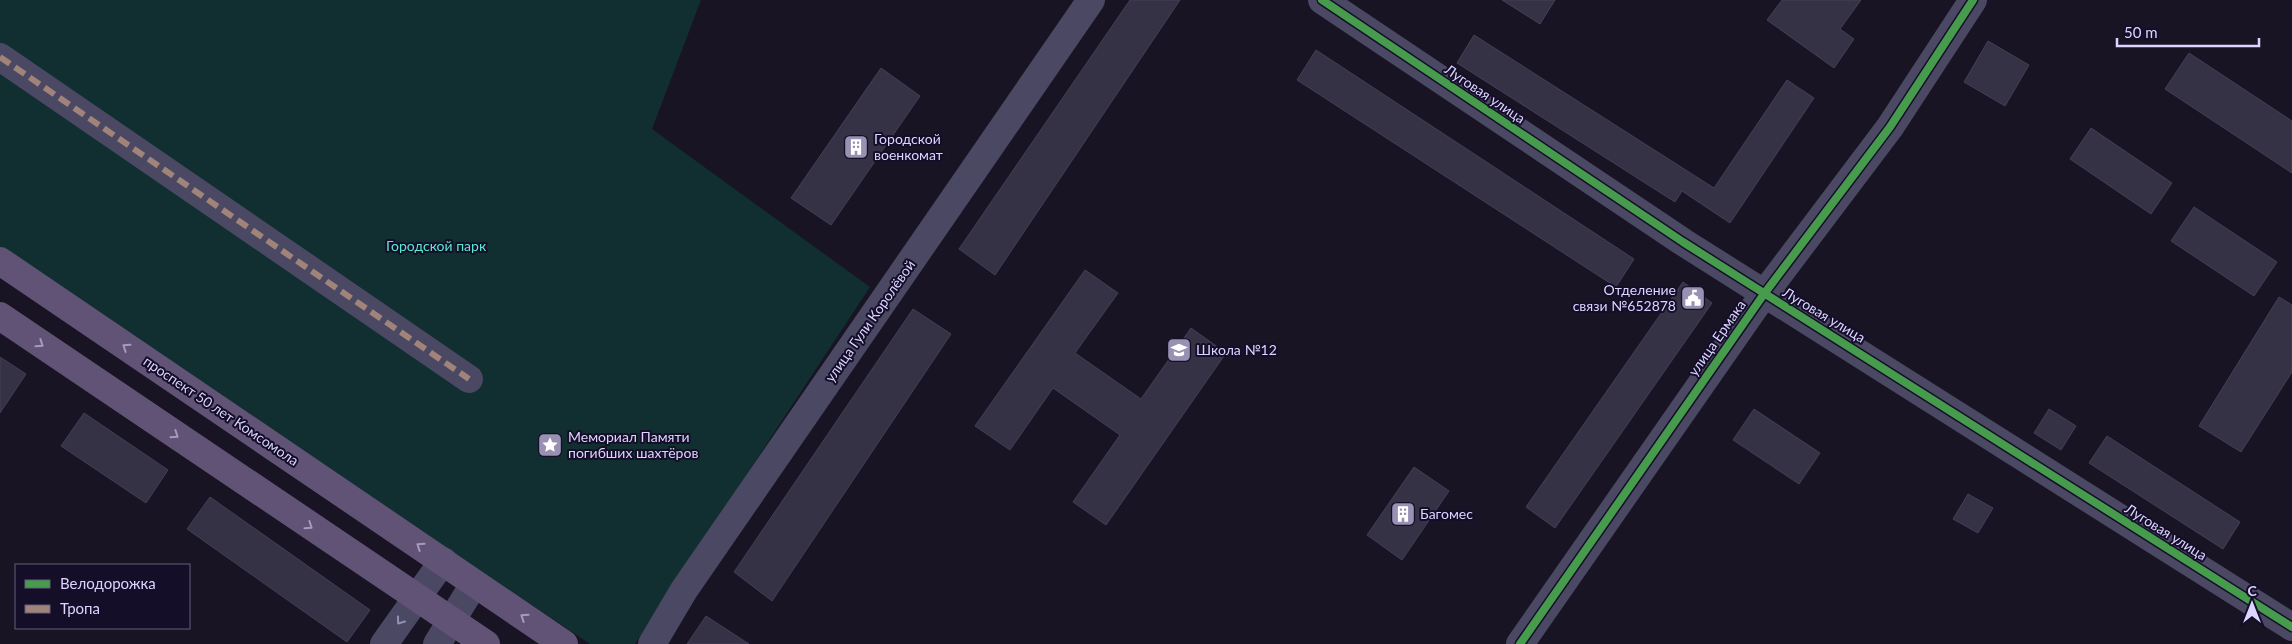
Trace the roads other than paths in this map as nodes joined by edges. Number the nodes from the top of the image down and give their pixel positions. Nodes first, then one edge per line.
1 (1091, 0) edge
2 (1322, 0) edge
3 (1973, 0) edge
4 (0, 57) edge
5 (0, 261) edge
6 (1764, 294) junction
7 (0, 316) edge
8 (469, 379) dead end
9 (443, 561) junction
10 (474, 584) junction
11 (417, 599) junction
12 (452, 621) junction
13 (2292, 628) edge
14 (384, 644) edge
15 (437, 644) edge
16 (486, 644) edge
17 (564, 644) edge
18 (652, 644) edge
19 (1520, 644) edge

1 - 18 street, улица Гули Королёвой
2 - 6 street, Луговая улица
3 - 6 street, улица Ермака
4 - 8 street
9 -> 5 main road, проспект 50 лет Комсомола
6 - 13 street, Луговая улица
6 - 19 street, улица Ермака
7 -> 11 main road
9 - 10 main road, проспект 50 лет Комсомола
9 - 11 street
10 - 12 street
17 -> 10 main road, проспект 50 лет Комсомола
11 - 12 main road
11 -> 14 street
12 - 15 street
12 - 16 main road

